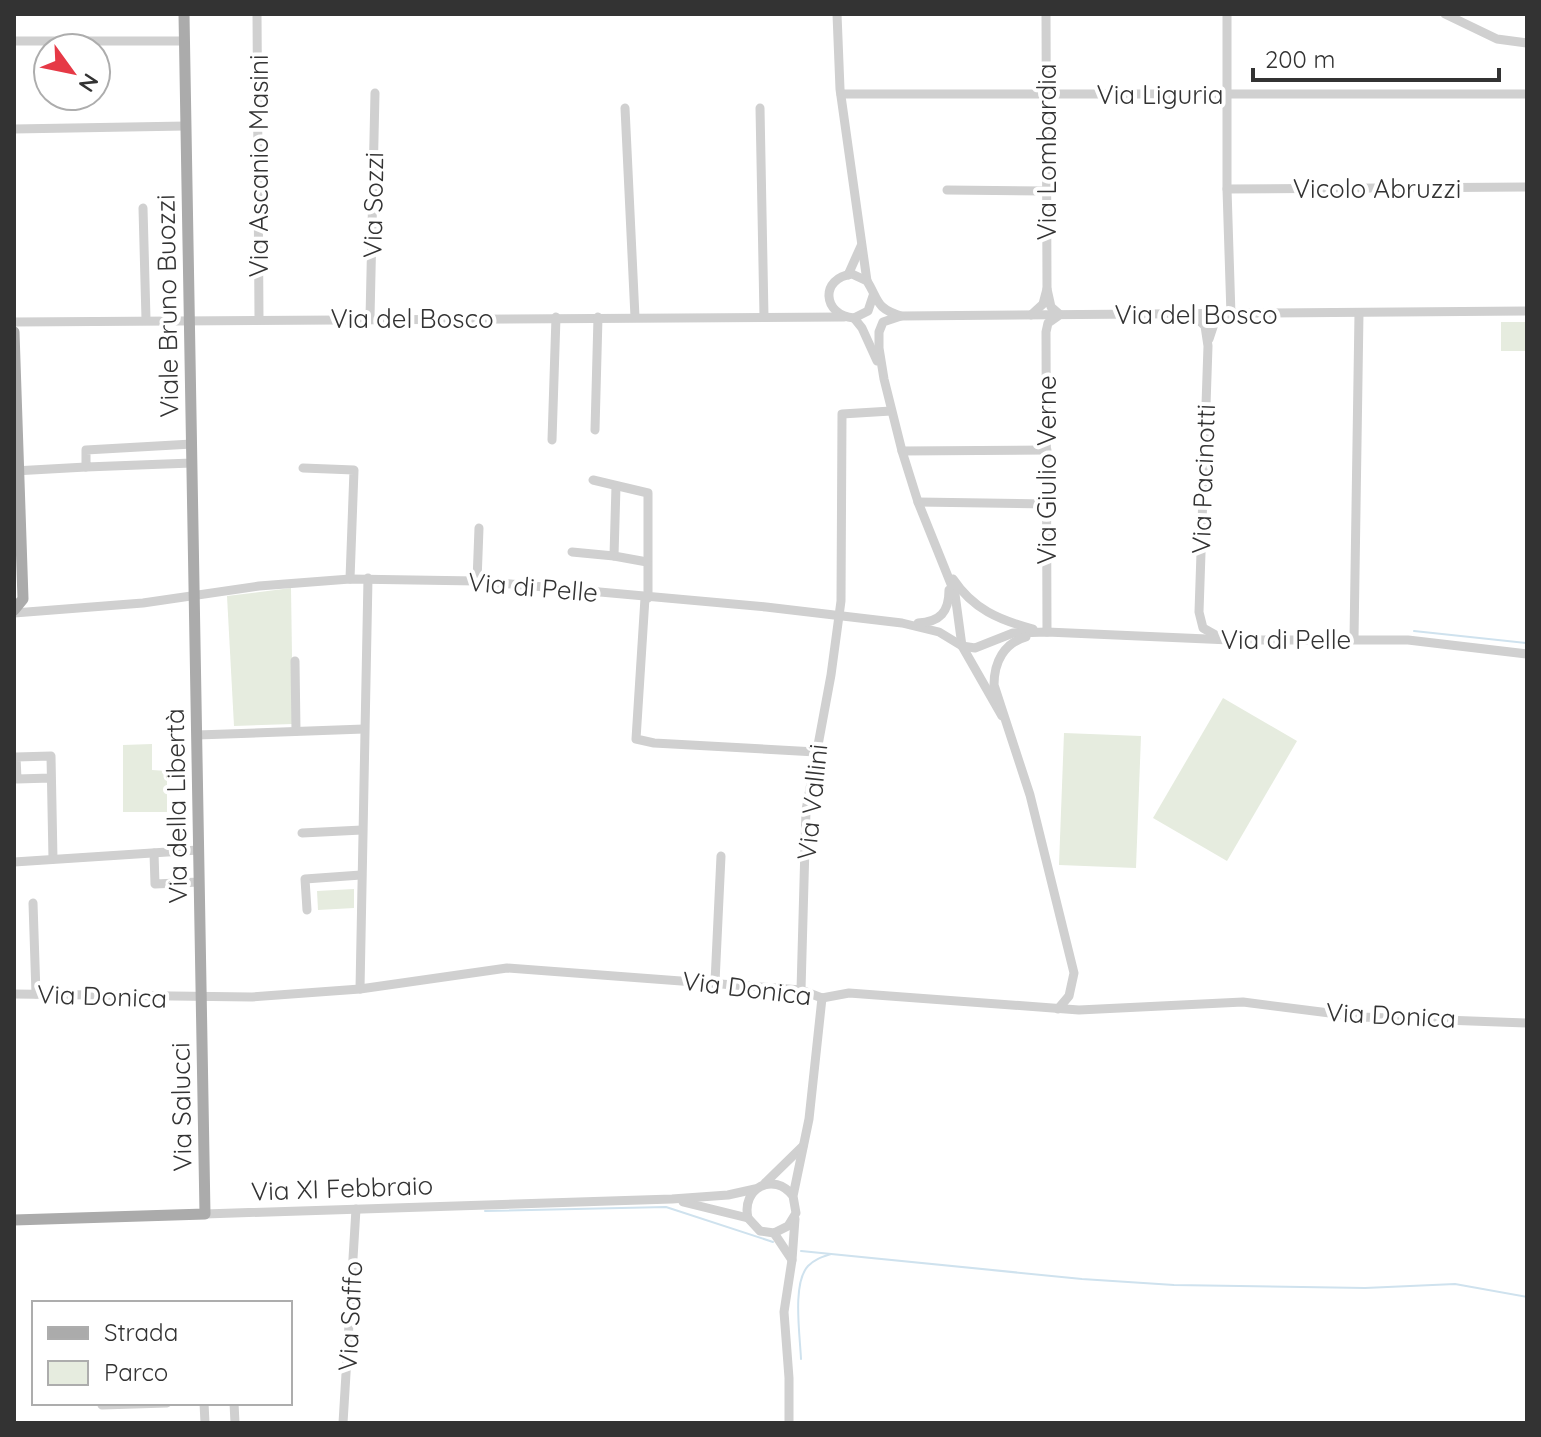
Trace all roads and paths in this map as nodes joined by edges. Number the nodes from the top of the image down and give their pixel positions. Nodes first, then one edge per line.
1 (184, 14) edge
2 (257, 14) edge
3 (837, 14) edge
4 (1046, 14) edge
5 (1227, 14) edge
6 (1445, 14) edge
7 (14, 41) edge
8 (184, 41) junction
9 (1527, 43) edge
10 (375, 93) dead end
11 (1046, 93) junction
12 (841, 94) junction
13 (1527, 94) edge
14 (1228, 95) junction
15 (625, 108) dead end
16 (760, 108) dead end
17 (186, 126) junction
18 (14, 129) edge
19 (1527, 187) edge
20 (1227, 189) junction
21 (947, 190) dead end
22 (1046, 191) junction
23 (143, 208) dead end
24 (863, 242) junction
25 (848, 275) junction
26 (867, 281) junction
27 (1047, 289) junction
28 (873, 296) junction
29 (829, 301) junction
30 (1527, 311) edge
31 (1359, 313) junction
32 (1028, 315) junction
33 (1062, 315) junction
34 (1186, 315) junction
35 (1231, 315) junction
36 (901, 316) junction
37 (556, 317) junction
38 (598, 317) junction
39 (635, 317) junction
40 (764, 317) junction
41 (811, 317) junction
42 (259, 318) junction
43 (370, 318) junction
44 (849, 318) junction
45 (146, 319) junction
46 (189, 319) junction
47 (14, 322) edge
48 (14, 332) edge
49 (1208, 346) junction
50 (884, 379) junction
51 (891, 411) junction
52 (595, 430) dead end
53 (552, 440) dead end
54 (186, 444) junction
55 (1047, 450) junction
56 (902, 451) junction
57 (179, 462) junction
58 (192, 463) junction
59 (86, 467) junction
60 (303, 468) dead end
61 (17, 470) edge
62 (593, 480) dead end
63 (616, 486) junction
64 (918, 502) junction
65 (1047, 504) junction
66 (479, 528) dead end
67 (572, 552) dead end
68 (614, 556) junction
69 (647, 562) junction
70 (943, 563) junction
71 (368, 578) junction
72 (350, 579) junction
73 (477, 581) junction
74 (188, 598) junction
75 (646, 598) junction
76 (14, 612) edge
77 (1199, 612) junction
78 (840, 615) junction
79 (902, 623) junction
80 (1046, 632) junction
81 (1163, 636) junction
82 (1354, 639) junction
83 (1230, 640) junction
84 (962, 646) junction
85 (1527, 654) edge
86 (295, 661) dead end
87 (1002, 716) junction
88 (364, 729) junction
89 (296, 731) junction
90 (197, 735) junction
91 (816, 752) junction
92 (51, 778) junction
93 (362, 830) junction
94 (302, 833) dead end
95 (198, 850) junction
96 (154, 853) junction
97 (721, 856) dead end
98 (53, 859) junction
99 (14, 862) edge
100 (361, 875) junction
101 (199, 882) junction
102 (33, 903) dead end
103 (307, 910) dead end
104 (715, 982) junction
105 (360, 989) junction
106 (801, 990) junction
107 (14, 994) edge
108 (36, 994) junction
109 (822, 998) junction
110 (202, 999) junction
111 (1058, 1009) junction
112 (1527, 1023) edge
113 (803, 1146) junction
114 (765, 1183) junction
115 (755, 1189) junction
116 (793, 1196) junction
117 (672, 1199) junction
118 (356, 1209) junction
119 (796, 1213) junction
120 (205, 1214) junction
121 (748, 1218) junction
122 (14, 1220) edge
123 (774, 1233) junction
124 (792, 1260) junction
125 (343, 1423) edge
126 (789, 1423) edge

1 - 8 main road, Viale Bruno Buozzi
2 - 42 street, Via Ascanio Masini
3 - 12 street
4 - 11 street, Via Lombardia
5 - 14 street
6 - 9 street
7 - 8 street
8 - 17 main road, Viale Bruno Buozzi
10 - 43 street, Via Sozzi
11 - 12 street, Via Liguria
11 - 14 street, Via Liguria
11 - 22 street, Via Lombardia
12 - 24 street
13 - 14 street, Via Liguria
14 - 20 street
15 - 39 street
16 - 40 street
17 - 18 street
17 - 46 main road, Viale Bruno Buozzi
19 - 20 street, Vicolo Abruzzi
20 - 35 street
21 - 22 street
22 - 27 street, Via Lombardia
23 - 45 street
24 - 25 street
24 - 26 street
25 - 26 street
25 - 29 street
26 - 28 street
27 - 32 street
27 - 33 street, Via Lombardia
28 - 36 street
28 - 44 street
29 - 41 street
29 - 44 street
30 - 31 street, Via del Bosco
31 - 35 street, Via del Bosco
31 - 82 street
32 - 33 street, Via del Bosco
32 - 36 street, Via del Bosco
33 - 34 street, Via del Bosco
33 - 55 street, Via Giulio Verne
34 - 35 street, Via del Bosco
34 - 49 street
35 - 49 street
36 - 50 street
37 - 38 street, Via del Bosco
37 - 43 street, Via del Bosco
37 - 53 street
38 - 39 street, Via del Bosco
38 - 52 street
39 - 40 street, Via del Bosco
40 - 41 street, Via del Bosco
41 - 44 street, Via del Bosco
42 - 43 street, Via del Bosco
42 - 46 street, Via del Bosco
44 - 50 street
45 - 46 street, Via del Bosco
45 - 47 street, Via del Bosco
46 - 54 main road, Viale Bruno Buozzi
48 - 61 main road
49 - 77 street, Via Pacinotti
50 - 51 street
51 - 56 street
51 - 78 street, Via Vallini
54 - 57 street
54 - 58 main road, Viale Bruno Buozzi
54 - 59 street
55 - 56 street
55 - 65 street, Via Giulio Verne
56 - 64 street
57 - 58 street
57 - 59 street
58 - 74 main road, Viale Bruno Buozzi
59 - 61 street
60 - 72 street
61 - 76 main road
62 - 63 street
63 - 68 street
63 - 69 street
64 - 65 street
64 - 70 street
65 - 80 street, Via Giulio Verne
66 - 73 street
67 - 68 street
68 - 69 street
69 - 75 street
70 - 79 street
70 - 80 street, Via di Pelle
70 - 84 street
71 - 72 street, Via di Pelle
71 - 73 street, Via di Pelle
71 - 88 street
72 - 74 street, Via di Pelle
73 - 75 street, Via di Pelle
74 - 76 street, Via di Pelle
74 - 90 main road, Via della Libertà
75 - 78 street, Via di Pelle
75 - 91 street
77 - 81 street
77 - 83 street
78 - 79 street, Via di Pelle
78 - 91 street, Via Vallini
79 - 84 street, Via di Pelle
80 - 81 street, Via di Pelle
80 - 84 street, Via di Pelle
80 - 87 street
81 - 83 street, Via di Pelle
82 - 83 street, Via di Pelle
82 - 85 street, Via di Pelle
84 - 87 street
86 - 89 street
87 - 111 street
88 - 89 street
88 - 93 street
89 - 90 street
90 - 95 main road, Via della Libertà
91 - 106 street, Via Vallini
92 - 92 street
92 - 98 street
93 - 94 street
93 - 100 street
95 - 96 street
95 - 101 main road, Via della Libertà
96 - 98 street
96 - 101 street
97 - 104 street
98 - 99 street
100 - 103 street
100 - 105 street
101 - 110 main road, Via della Libertà
102 - 108 street
104 - 105 street, Via Donica
104 - 106 street, Via Donica
105 - 110 street, Via Donica
106 - 109 street, Via Donica
107 - 108 street, Via Donica
108 - 110 street, Via Donica
109 - 111 street, Via Donica
109 - 113 street
110 - 120 main road, Via Salucci
111 - 112 street, Via Donica
113 - 114 street
113 - 116 street
114 - 115 street
114 - 116 street
115 - 117 street, Via XI Febbraio
115 - 121 street
116 - 119 street
117 - 118 street, Via XI Febbraio
117 - 121 street, Via XI Febbraio
118 - 120 street, Via XI Febbraio
118 - 125 street, Via Saffo
119 - 123 street
119 - 124 street
120 - 122 main road, Via XI Febbraio
121 - 123 street
123 - 124 street
124 - 126 street

